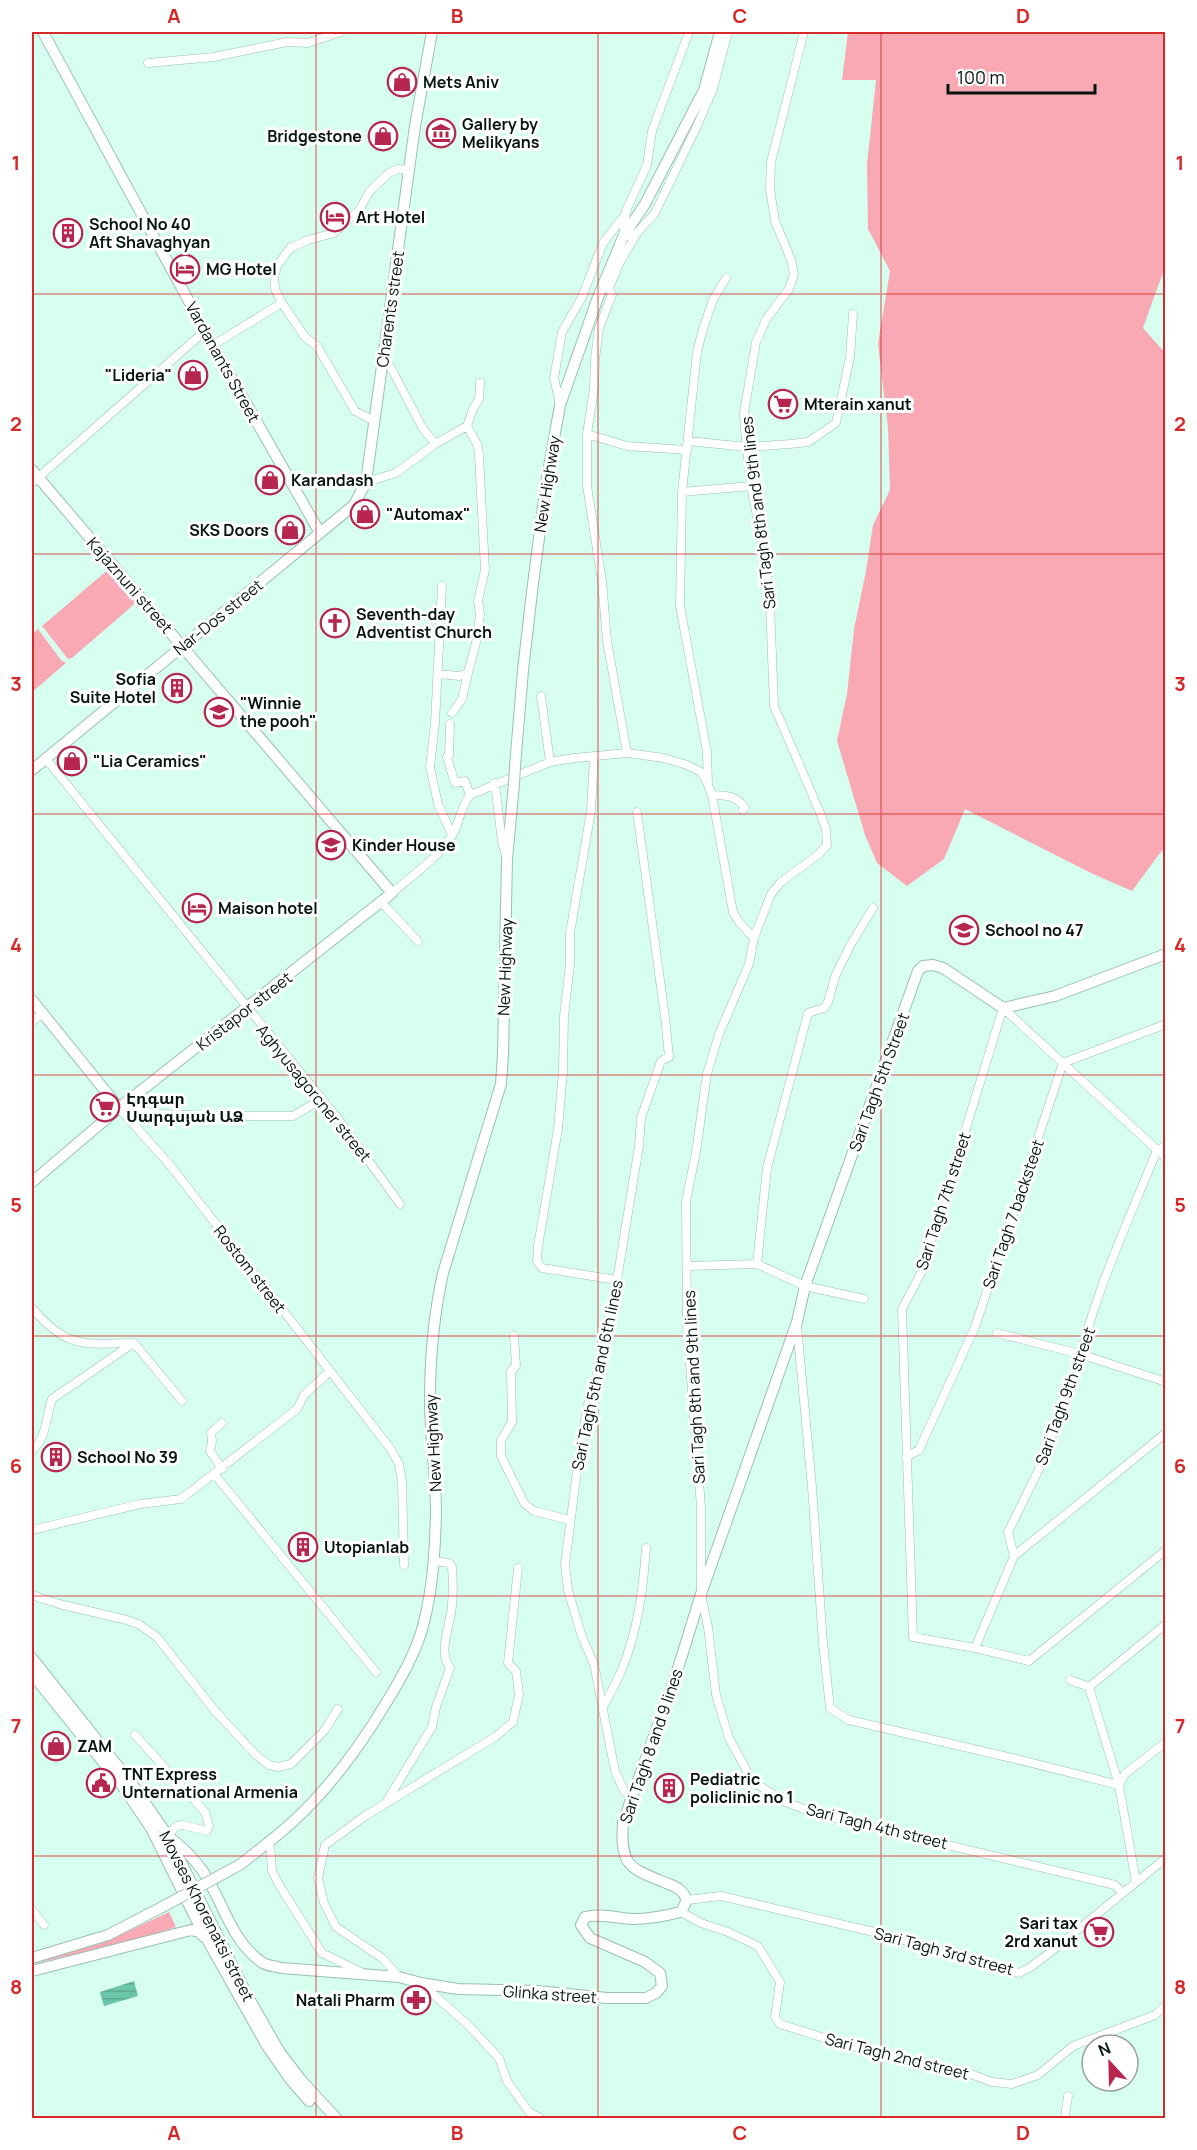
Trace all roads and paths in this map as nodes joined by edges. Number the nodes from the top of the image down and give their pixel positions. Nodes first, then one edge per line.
1 (43, 32) edge
2 (340, 32) edge
3 (432, 32) edge
4 (689, 32) edge
5 (720, 32) edge
6 (728, 32) edge
7 (804, 32) edge
8 (148, 63) dead end
9 (410, 170) junction
10 (624, 214) junction
11 (638, 233) junction
12 (623, 237) junction
13 (726, 278) dead end
14 (607, 284) junction
15 (282, 303) junction
16 (853, 314) dead end
17 (205, 331) junction
18 (213, 345) junction
19 (383, 361) junction
20 (480, 383) dead end
21 (560, 405) junction
22 (374, 421) junction
23 (467, 426) junction
24 (587, 434) junction
25 (688, 441) junction
26 (435, 444) junction
27 (747, 447) junction
28 (687, 450) junction
29 (34, 476) edge
30 (366, 482) junction
31 (751, 486) junction
32 (682, 492) junction
33 (321, 533) junction
34 (442, 585) dead end
35 (182, 646) junction
36 (468, 673) junction
37 (438, 674) junction
38 (541, 696) dead end
39 (452, 713) dead end
40 (450, 724) dead end
41 (627, 753) junction
42 (594, 756) junction
43 (46, 759) junction
44 (550, 762) junction
45 (32, 770) edge
46 (495, 783) junction
47 (708, 785) junction
48 (470, 795) junction
49 (712, 795) junction
50 (743, 810) dead end
51 (637, 812) dead end
52 (452, 835) junction
53 (507, 859) junction
54 (392, 893) junction
55 (381, 902) junction
56 (873, 908) dead end
57 (754, 938) junction
58 (418, 941) dead end
59 (1166, 954) edge
60 (32, 1000) edge
61 (247, 1008) junction
62 (1003, 1008) junction
63 (42, 1013) junction
64 (32, 1022) edge
65 (1166, 1024) edge
66 (1063, 1063) junction
67 (321, 1099) junction
68 (119, 1108) junction
69 (1161, 1148) edge
70 (1166, 1158) edge
71 (32, 1182) edge
72 (400, 1204) dead end
73 (757, 1264) junction
74 (688, 1266) junction
75 (617, 1280) junction
76 (805, 1287) junction
77 (864, 1299) dead end
78 (32, 1308) edge
79 (796, 1322) junction
80 (997, 1333) dead end
81 (514, 1336) dead end
82 (134, 1343) junction
83 (1080, 1354) junction
84 (329, 1372) junction
85 (1166, 1382) edge
86 (182, 1401) dead end
87 (222, 1423) dead end
88 (1166, 1433) edge
89 (32, 1451) edge
90 (906, 1457) junction
91 (218, 1472) junction
92 (570, 1520) junction
93 (32, 1530) edge
94 (646, 1548) dead end
95 (1166, 1550) edge
96 (1014, 1556) junction
97 (433, 1561) junction
98 (404, 1565) dead end
99 (518, 1568) dead end
100 (701, 1594) junction
101 (32, 1595) edge
102 (1166, 1623) edge
103 (975, 1648) junction
104 (32, 1658) edge
105 (376, 1672) dead end
106 (32, 1674) edge
107 (1070, 1680) dead end
108 (1089, 1687) junction
109 (603, 1707) junction
110 (338, 1709) dead end
111 (135, 1735) dead end
112 (1166, 1742) edge
113 (1119, 1785) junction
114 (632, 1797) junction
115 (384, 1805) junction
116 (168, 1836) junction
117 (270, 1842) junction
118 (1166, 1858) edge
119 (1136, 1882) junction
120 (1123, 1893) junction
121 (687, 1900) junction
122 (32, 1910) edge
123 (681, 1912) junction
124 (229, 1921) junction
125 (211, 1923) junction
126 (44, 1925) dead end
127 (199, 1925) junction
128 (208, 1943) junction
129 (32, 1958) edge
130 (32, 1971) edge
131 (365, 1974) junction
132 (399, 1977) junction
133 (421, 1983) junction
134 (1166, 2006) edge
135 (1068, 2096) dead end
136 (326, 2118) edge
137 (336, 2118) edge
138 (540, 2118) edge
139 (1065, 2118) edge

1 - 17 main road, Vardanants Street
2 - 8 street
3 - 9 main road, Charents street
4 - 10 street
5 - 12 main road, New Highway
6 - 11 street
7 - 27 street, Sari Tagh 8th and 9th lines
9 - 15 street
9 - 19 main road, Charents street
10 - 12 street
10 - 21 street
11 - 12 street
11 - 14 street
12 - 14 main road, New Highway
13 - 25 street
14 - 21 main road, New Highway
14 - 24 street
15 - 18 street
15 - 22 street
16 - 27 street
17 - 18 main road, Vardanants Street
17 - 29 street
18 - 33 main road, Vardanants Street
19 - 22 main road, Charents street
19 - 26 street
20 - 23 street
21 - 53 main road, New Highway, bridge
22 - 30 main road, Charents street
23 - 26 street
23 - 36 street
24 - 28 street
24 - 41 street
25 - 27 street
25 - 28 street
26 - 30 street
27 - 31 street, Sari Tagh 8th and 9th lines
28 - 32 street
29 - 35 main road, Kajaznuni street
30 - 33 main road, Charents street
31 - 32 street
31 - 57 street, Sari Tagh 8th and 9th lines
32 - 47 street
33 - 35 main road, Nar-Dos street
34 - 37 street
35 - 43 main road, Nar-Dos street
35 - 54 main road, Kajaznuni street
36 - 37 street
36 - 39 street
37 - 52 street
38 - 44 street
40 - 48 street
41 - 42 street
41 - 47 street
42 - 44 street
42 - 75 street
43 - 45 main road, Nar-Dos street
43 - 61 street, Aghyusagorcner street
44 - 46 street
46 - 48 street
46 - 53 street
47 - 49 street
48 - 52 street, Kristapor street
49 - 50 street
49 - 57 street
51 - 75 street, Sari Tagh 5th and 6th lines
52 - 54 street, Kristapor street
53 - 97 main road, New Highway
54 - 55 main road, Kristapor street
55 - 58 street
55 - 61 main road, Kristapor street
56 - 73 street
57 - 74 street, Sari Tagh 8th and 9th lines
59 - 62 main road
60 - 63 main road, Rostom street
61 - 67 street, Aghyusagorcner street
61 - 68 main road, Kristapor street
62 - 66 street
62 - 76 main road, Sari Tagh 5th Street
62 - 90 street, Sari Tagh 7th street
63 - 64 street
63 - 68 main road, Rostom street
65 - 66 street
66 - 69 street
66 - 90 street, Sari Tagh 7 backsteet
67 - 68 street
67 - 72 street, Aghyusagorcner street
68 - 71 main road, Kristapor street
68 - 84 street, Rostom street
69 - 70 street
69 - 83 street, Sari Tagh 9th street
73 - 74 street
73 - 76 street
74 - 100 street, Sari Tagh 8th and 9th lines
75 - 92 street, Sari Tagh 5th and 6th lines
76 - 77 street
76 - 79 main road
78 - 82 street
79 - 100 main road
79 - 113 street
80 - 83 street
81 - 92 street
82 - 86 street
82 - 89 street
83 - 85 street
83 - 96 street, Sari Tagh 9th street
84 - 91 street
84 - 98 street, Rostom street
87 - 91 street
88 - 96 street
90 - 103 street, Sari Tagh 7th street
91 - 93 street
91 - 105 street
92 - 109 street, Sari Tagh 5th and 6th lines
94 - 109 street
95 - 103 street
96 - 103 street
97 - 115 street
97 - 117 main road, New Highway
99 - 115 street
100 - 114 main road, Sari Tagh 8 and 9 lines
100 - 120 street, Sari Tagh 4th street
101 - 110 street
102 - 108 street
104 - 116 main road, Movses Khorenatsi street
106 - 127 main road, Movses Khorenatsi street
107 - 108 street
108 - 113 street
109 - 114 street, Sari Tagh 5th and 6th lines
111 - 116 street
112 - 113 street
113 - 119 street
114 - 121 main road, Sari Tagh 8 and 9 lines
115 - 132 street
116 - 124 main road
116 - 125 main road, Movses Khorenatsi street
117 - 129 main road, New Highway, bridge
117 - 131 street
118 - 119 street, Sari Tagh 3rd street
119 - 120 street, Sari Tagh 3rd street
120 - 121 street, Sari Tagh 3rd street
121 - 123 main road
122 - 126 street
123 - 133 main road, Glinka street
123 - 134 street, Sari Tagh 2nd street
124 - 125 main road
124 - 131 main road, Glinka street
125 - 127 main road
125 - 137 main road, Movses Khorenatsi street
127 - 128 main road, Movses Khorenatsi street
128 - 130 main road
128 - 136 main road, Movses Khorenatsi street
131 - 132 main road, Glinka street
132 - 133 main road, Glinka street
133 - 138 street
135 - 139 street

